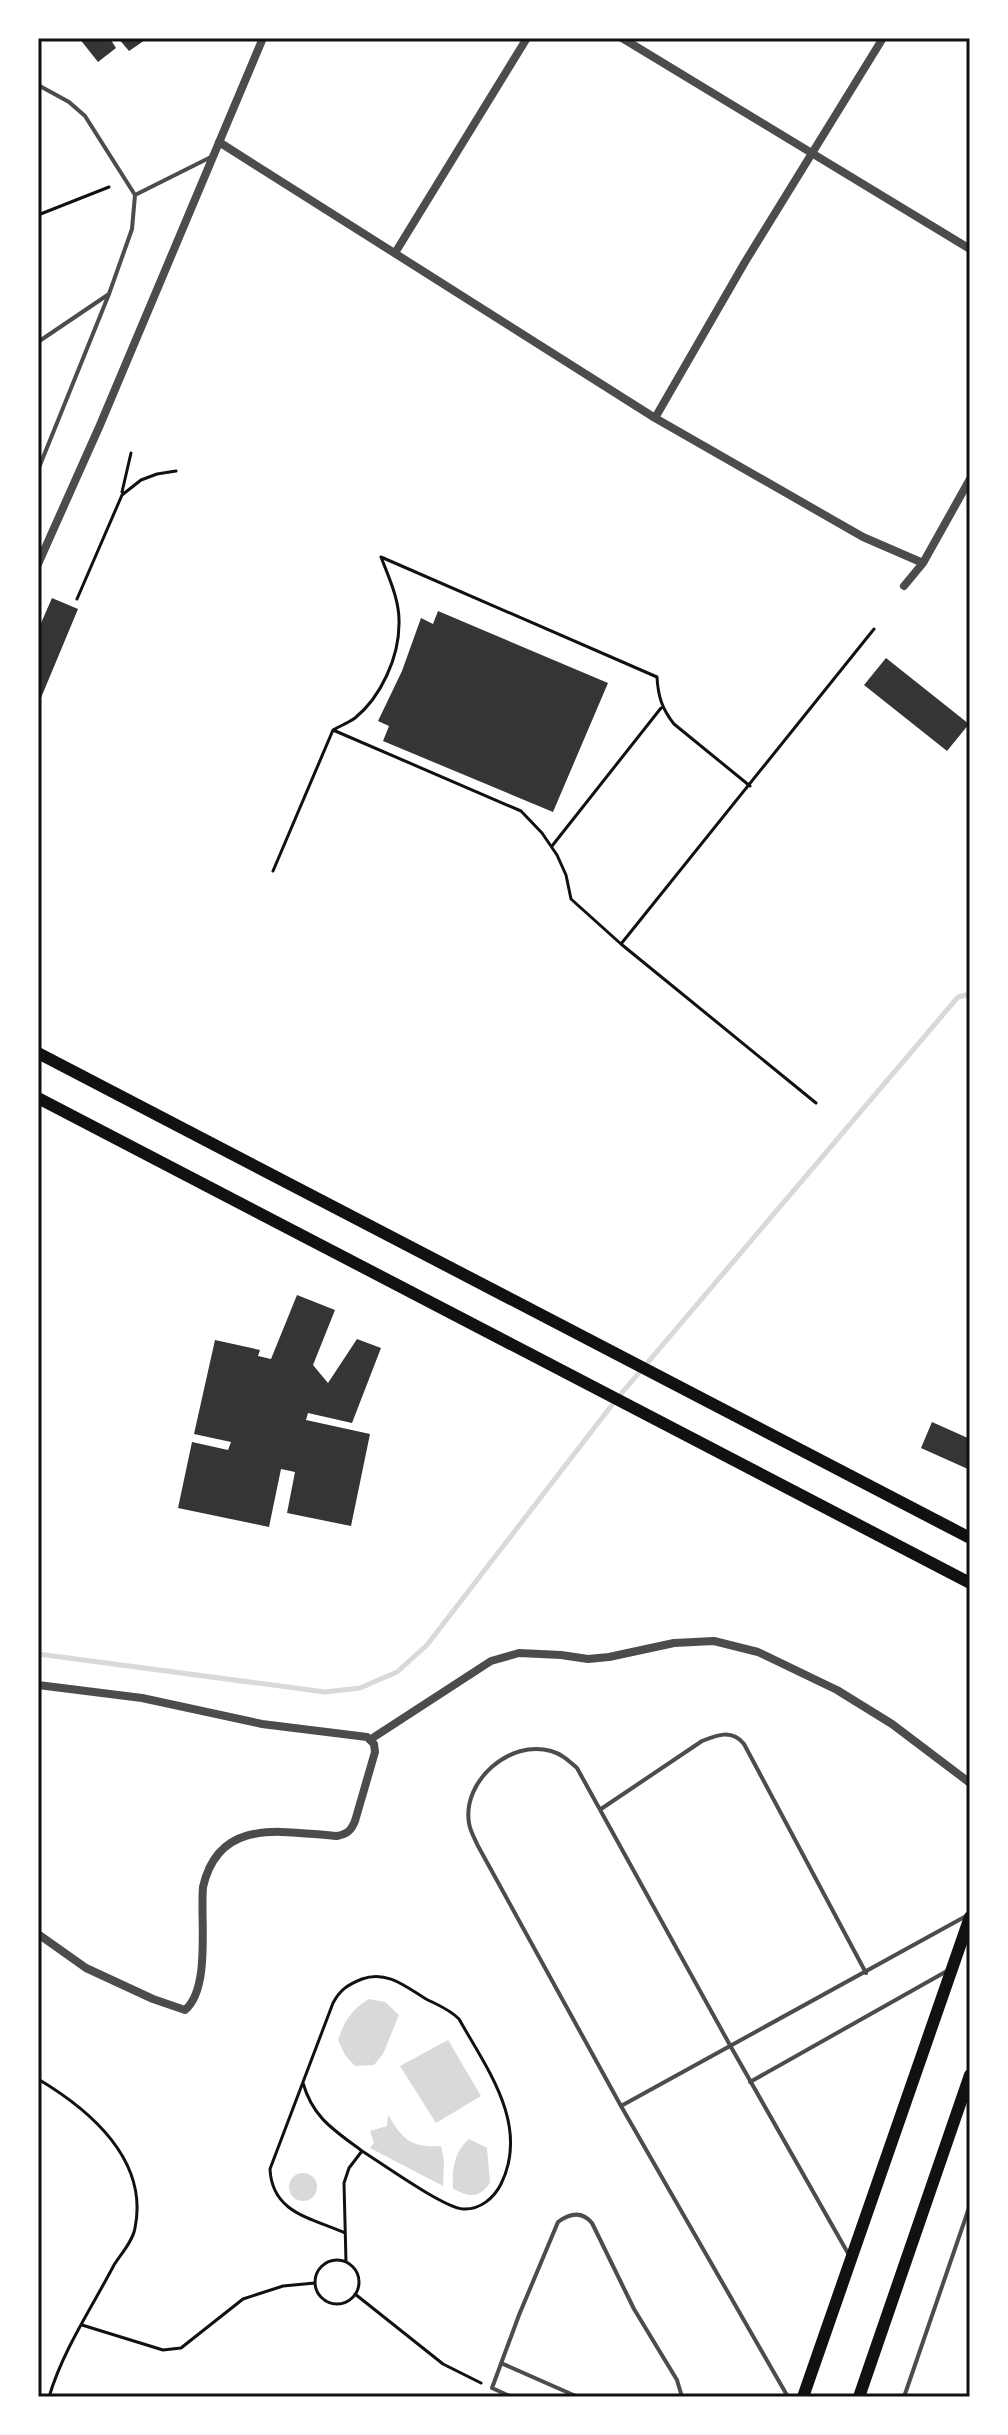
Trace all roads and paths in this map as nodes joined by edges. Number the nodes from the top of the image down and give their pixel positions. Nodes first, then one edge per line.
1 (263, 38) edge
2 (527, 38) edge
3 (622, 38) edge
4 (883, 38) edge
5 (38, 85) edge
6 (219, 142) junction
7 (812, 153) junction
8 (212, 156) junction
9 (109, 187) dead end
10 (135, 195) junction
11 (38, 215) edge
12 (970, 249) edge
13 (395, 253) junction
14 (109, 294) junction
15 (38, 342) edge
16 (655, 418) junction
17 (131, 453) dead end
18 (38, 470) edge
19 (176, 471) dead end
20 (970, 479) edge
21 (122, 495) junction
22 (923, 563) junction
23 (38, 564) edge
24 (904, 586) dead end
25 (77, 599) dead end
26 (874, 629) dead end
27 (662, 707) junction
28 (333, 730) junction
29 (750, 786) junction
30 (552, 846) junction
31 (273, 871) dead end
32 (621, 944) junction
33 (38, 1053) edge
34 (38, 1098) edge
35 (816, 1103) dead end
36 (970, 1538) edge
37 (970, 1583) edge
38 (38, 1685) edge
39 (371, 1739) junction
40 (970, 1783) edge
41 (601, 1809) junction
42 (970, 1916) edge
43 (38, 1934) edge
44 (953, 1968) junction
45 (866, 1973) junction
46 (731, 2047) junction
47 (970, 2075) edge
48 (38, 2079) edge
49 (303, 2082) junction
50 (750, 2082) junction
51 (621, 2106) junction
52 (362, 2151) junction
53 (970, 2205) edge
54 (345, 2233) junction
55 (851, 2260) junction
56 (346, 2262) junction
57 (315, 2283) junction
58 (355, 2294) junction
59 (82, 2325) junction
60 (501, 2363) junction
61 (492, 2388) junction
62 (49, 2397) edge
63 (512, 2397) edge
64 (578, 2397) edge
65 (682, 2397) edge
66 (788, 2397) edge
67 (803, 2397) edge
68 (859, 2397) edge
69 (904, 2397) edge

1 - 6 street
2 - 13 street
3 - 7 street
4 - 7 street
5 - 10 lane
6 - 8 street
6 - 13 street
7 - 12 street
7 - 16 street
8 - 10 lane
8 - 23 street
9 - 11 path
10 - 14 lane
13 - 16 street
14 - 15 lane
14 - 18 lane
16 - 22 street
17 - 21 path
19 - 21 path
20 - 22 street
21 - 25 path
22 - 24 street
26 - 29 path
27 - 28 path
27 - 29 path
27 - 30 path
28 - 30 path
28 - 31 path
29 - 32 path
30 - 32 path
32 - 35 path
33 - 36 main road
34 - 37 main road
38 - 39 street
39 - 40 street
39 - 43 street
41 - 45 lane
41 - 46 lane
41 - 51 lane
42 - 44 main road
42 - 45 lane
44 - 50 lane
44 - 55 main road
45 - 46 lane
46 - 50 lane
46 - 51 lane
47 - 68 main road
48 - 59 path
49 - 52 path
49 - 52 path
49 - 54 path
50 - 55 lane
51 - 66 lane
52 - 54 path
53 - 69 lane
54 - 56 path
55 - 67 main road
56 - 57 path
56 - 58 path
57 - 58 path
57 - 59 path
58 - 61 path
59 - 62 path
60 - 61 lane
60 - 64 lane
60 - 65 lane
61 - 63 lane

